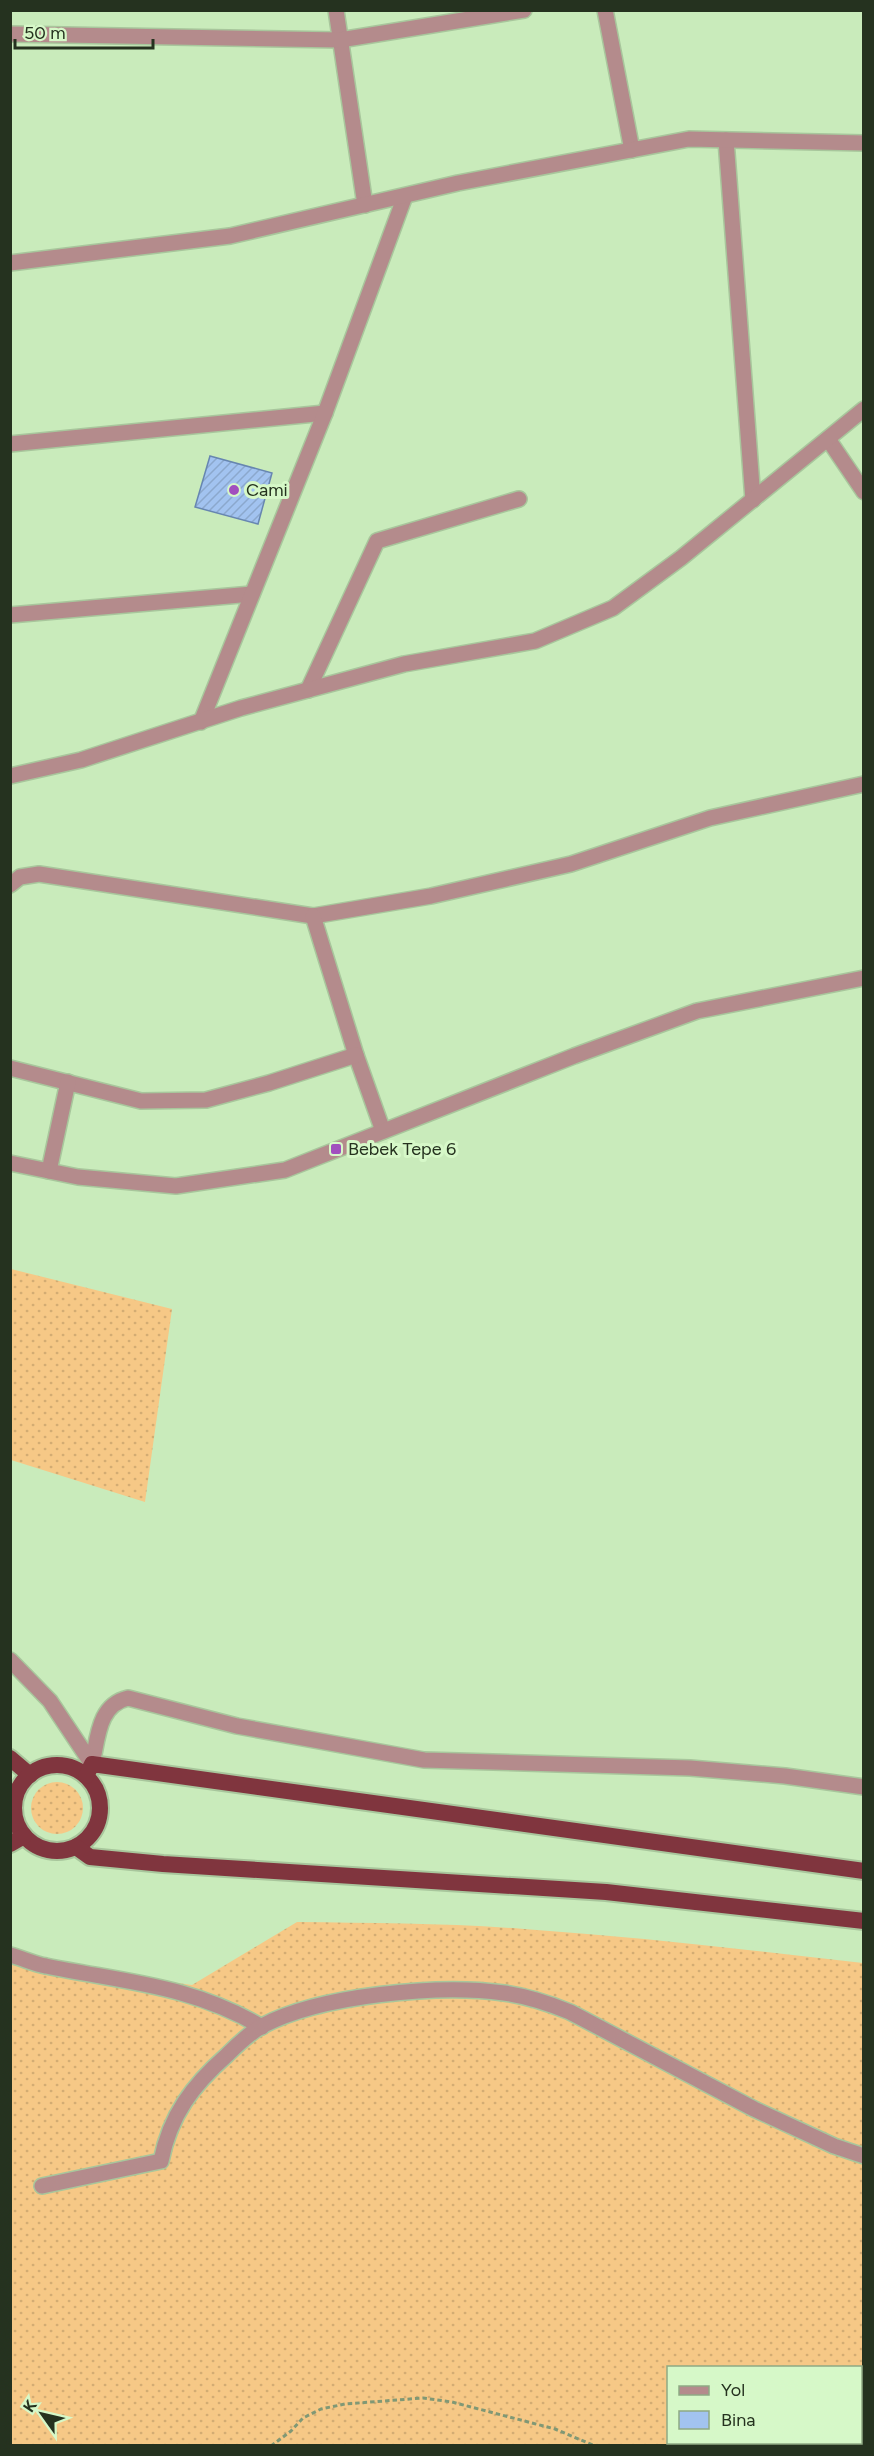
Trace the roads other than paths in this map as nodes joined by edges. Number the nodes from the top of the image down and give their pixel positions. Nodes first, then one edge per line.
1 (336, 10) edge
2 (605, 10) edge
3 (523, 11) edge
4 (10, 33) edge
5 (340, 40) junction
6 (726, 140) junction
7 (864, 143) edge
8 (632, 150) junction
9 (405, 196) junction
10 (365, 205) junction
11 (10, 263) edge
12 (864, 409) edge
13 (325, 413) junction
14 (828, 439) junction
15 (10, 444) edge
16 (864, 492) edge
17 (519, 499) dead end
18 (753, 500) junction
19 (252, 594) junction
20 (10, 615) edge
21 (308, 690) junction
22 (201, 722) junction
23 (10, 776) edge
24 (864, 784) edge
25 (10, 885) edge
26 (313, 916) junction
27 (864, 978) edge
28 (356, 1055) junction
29 (10, 1068) edge
30 (68, 1082) junction
31 (383, 1131) junction
32 (10, 1163) edge
33 (50, 1171) junction
34 (10, 1660) edge
35 (10, 1758) edge
36 (89, 1770) junction
37 (30, 1775) junction
38 (864, 1787) edge
39 (17, 1840) edge
40 (76, 1847) junction
41 (864, 1871) edge
42 (864, 1921) edge
43 (10, 1955) edge
44 (262, 2026) junction
45 (864, 2156) edge
46 (42, 2186) dead end

1 - 5 street
2 - 8 street
3 - 5 street
4 - 5 street
5 - 10 street
6 - 7 street
6 - 8 street
6 - 18 street
8 - 9 street
9 - 10 street
9 - 13 street
10 - 11 street
12 - 14 street
13 - 15 street
13 - 19 street
14 - 16 street
14 - 18 street
17 - 21 street
18 - 21 street
19 - 20 street
19 - 22 street
21 - 22 street
22 - 23 street
24 - 26 street
25 - 26 street
26 - 28 street
27 - 31 street
28 - 30 street
28 - 31 street
29 - 30 street
30 - 33 street
31 - 33 street
32 - 33 street
34 - 36 street
35 - 37 highway
36 - 37 highway
36 - 38 street
36 - 40 highway
36 - 41 highway
37 - 39 highway
39 - 40 highway
40 - 42 highway
43 - 44 street
44 - 45 street
44 - 46 street

